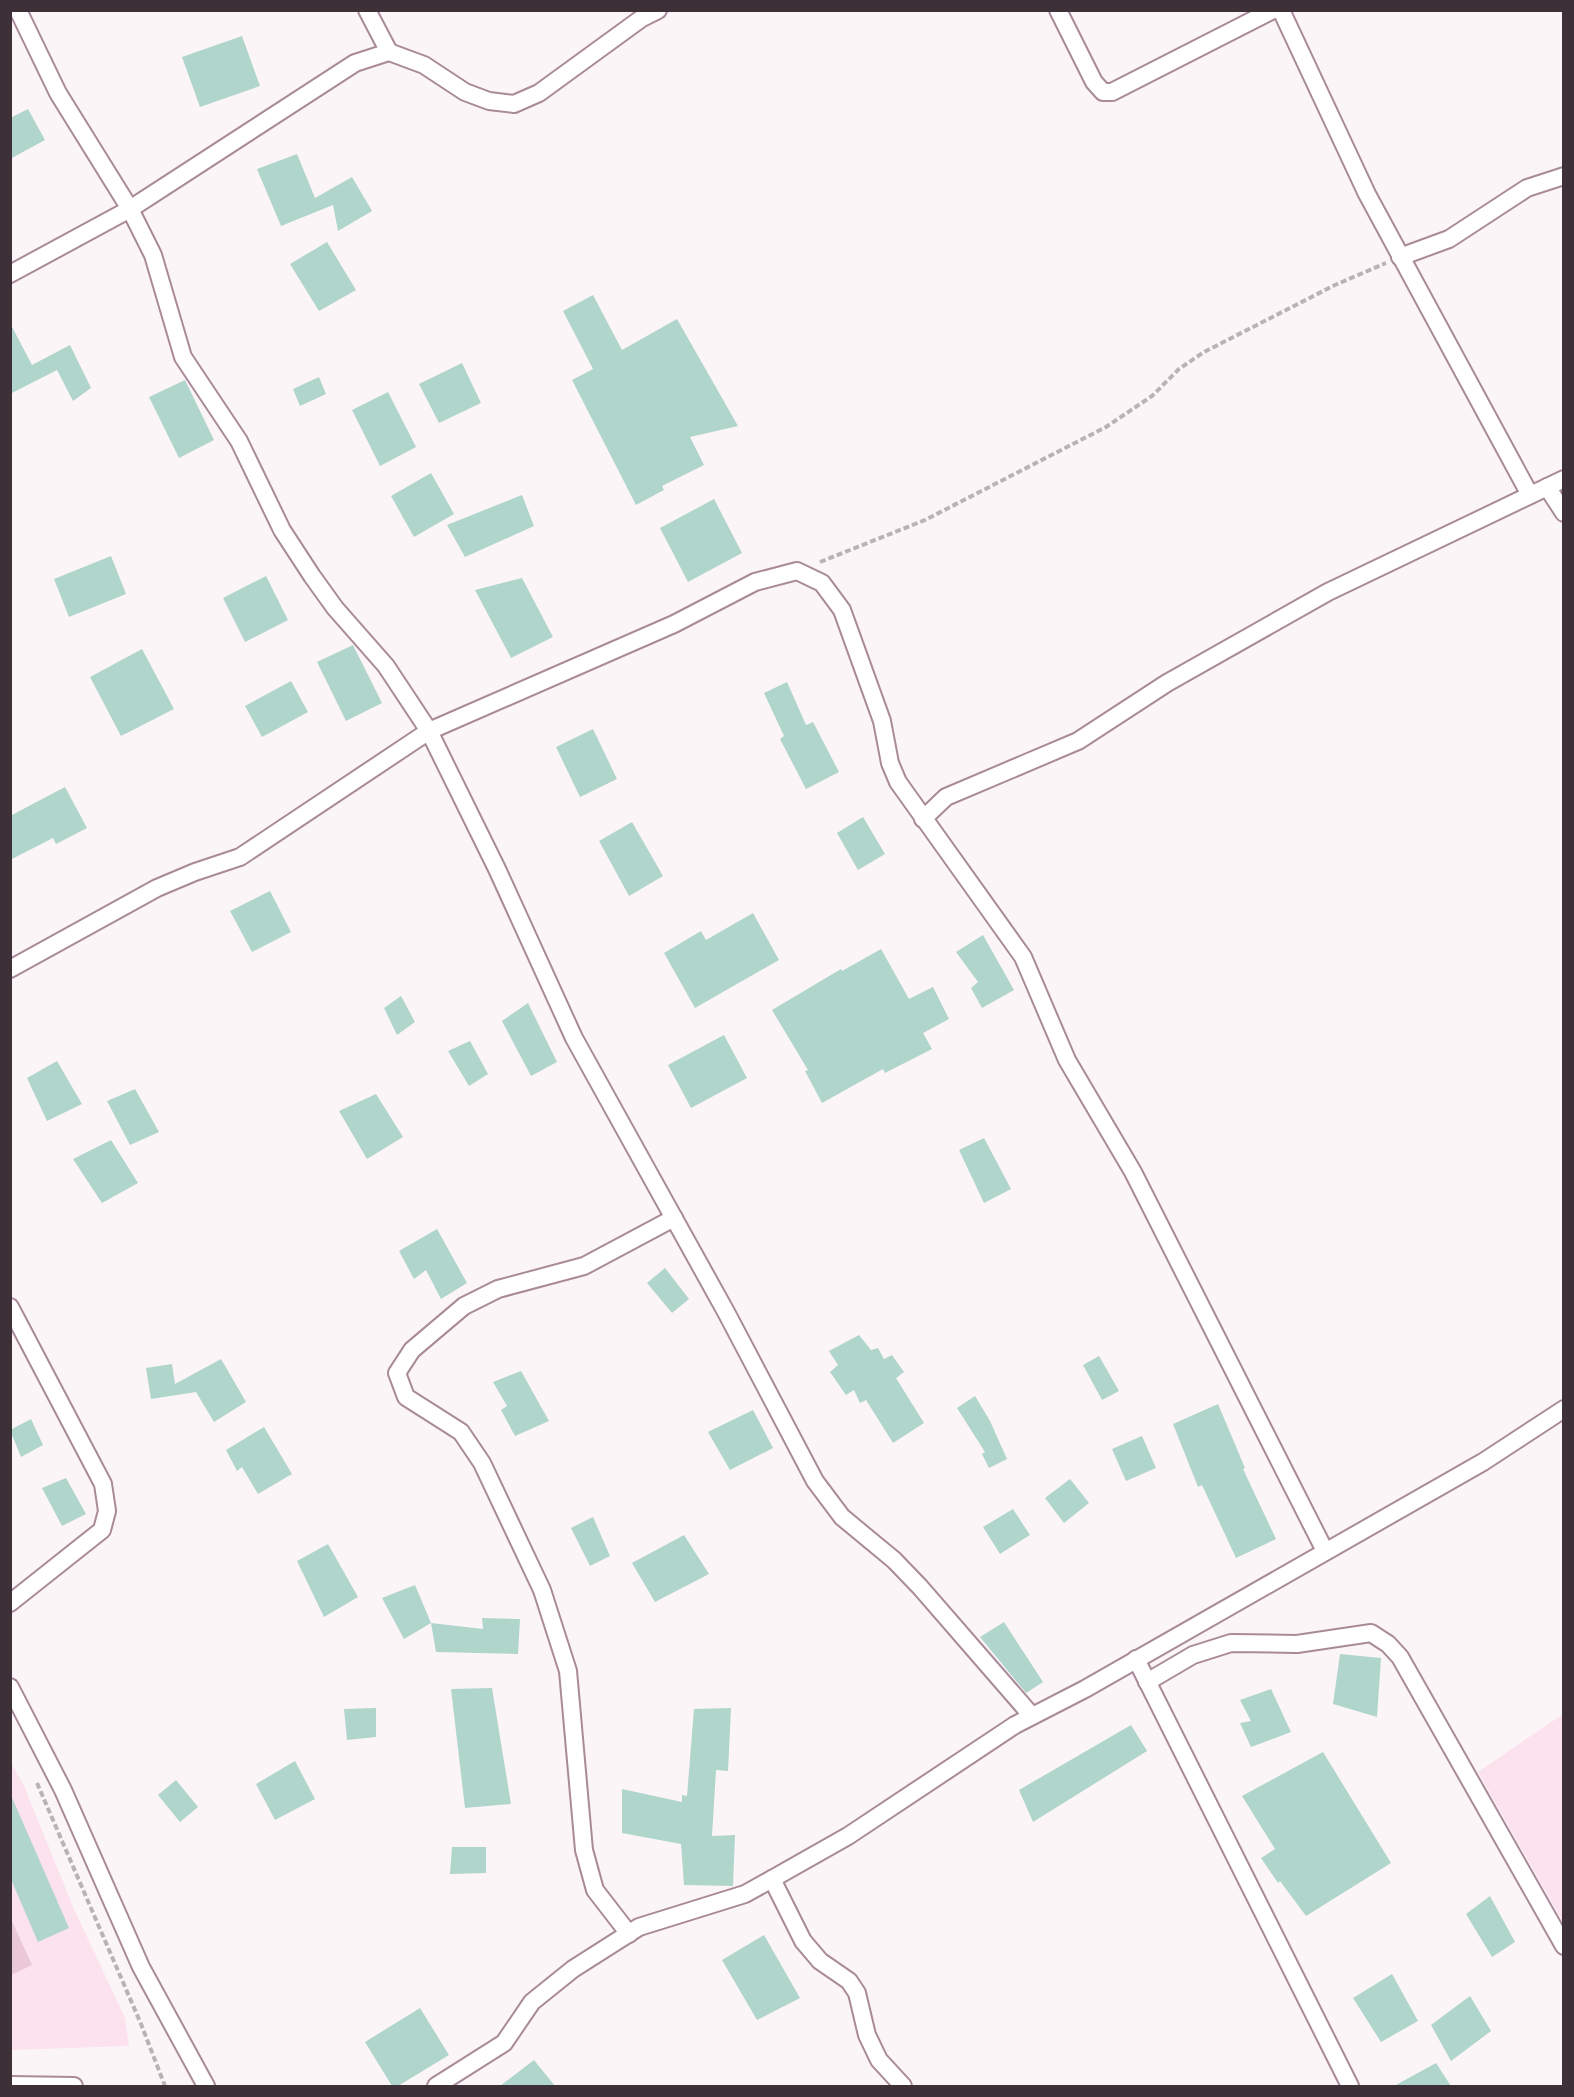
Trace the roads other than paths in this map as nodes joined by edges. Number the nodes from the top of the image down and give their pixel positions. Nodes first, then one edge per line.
1 (18, 10) edge
2 (367, 10) edge
3 (658, 10) edge
4 (1058, 10) edge
5 (1273, 10) edge
6 (1281, 10) edge
7 (389, 52) junction
8 (1563, 176) edge
9 (130, 209) junction
10 (1400, 257) junction
11 (10, 274) edge
12 (1563, 479) edge
13 (1547, 487) junction
14 (1530, 495) junction
15 (1563, 513) edge
16 (429, 731) junction
17 (923, 819) junction
18 (10, 969) edge
19 (674, 1218) junction
20 (10, 1307) edge
21 (1563, 1409) edge
22 (1325, 1551) junction
23 (10, 1603) edge
24 (1136, 1659) junction
25 (1147, 1682) junction
26 (10, 1687) edge
27 (1032, 1716) junction
28 (772, 1879) junction
29 (629, 1934) junction
30 (1563, 1946) edge
31 (10, 2085) edge
32 (74, 2086) edge
33 (206, 2086) edge
34 (436, 2086) edge
35 (903, 2086) edge
36 (1350, 2086) edge

1 - 9 street
2 - 7 street
3 - 7 street
4 - 5 street
6 - 10 street
7 - 9 street
8 - 10 street
9 - 11 street
9 - 16 street
10 - 14 street
12 - 13 street
13 - 14 street
13 - 15 street
14 - 17 street
16 - 17 street
16 - 18 street
16 - 19 street
17 - 22 street
19 - 27 street
19 - 29 street
20 - 23 street
21 - 22 street
22 - 24 street
24 - 25 street
24 - 27 street
25 - 30 street
25 - 36 street
26 - 33 street
27 - 28 street
28 - 29 street
28 - 35 street
29 - 34 street
31 - 32 street

